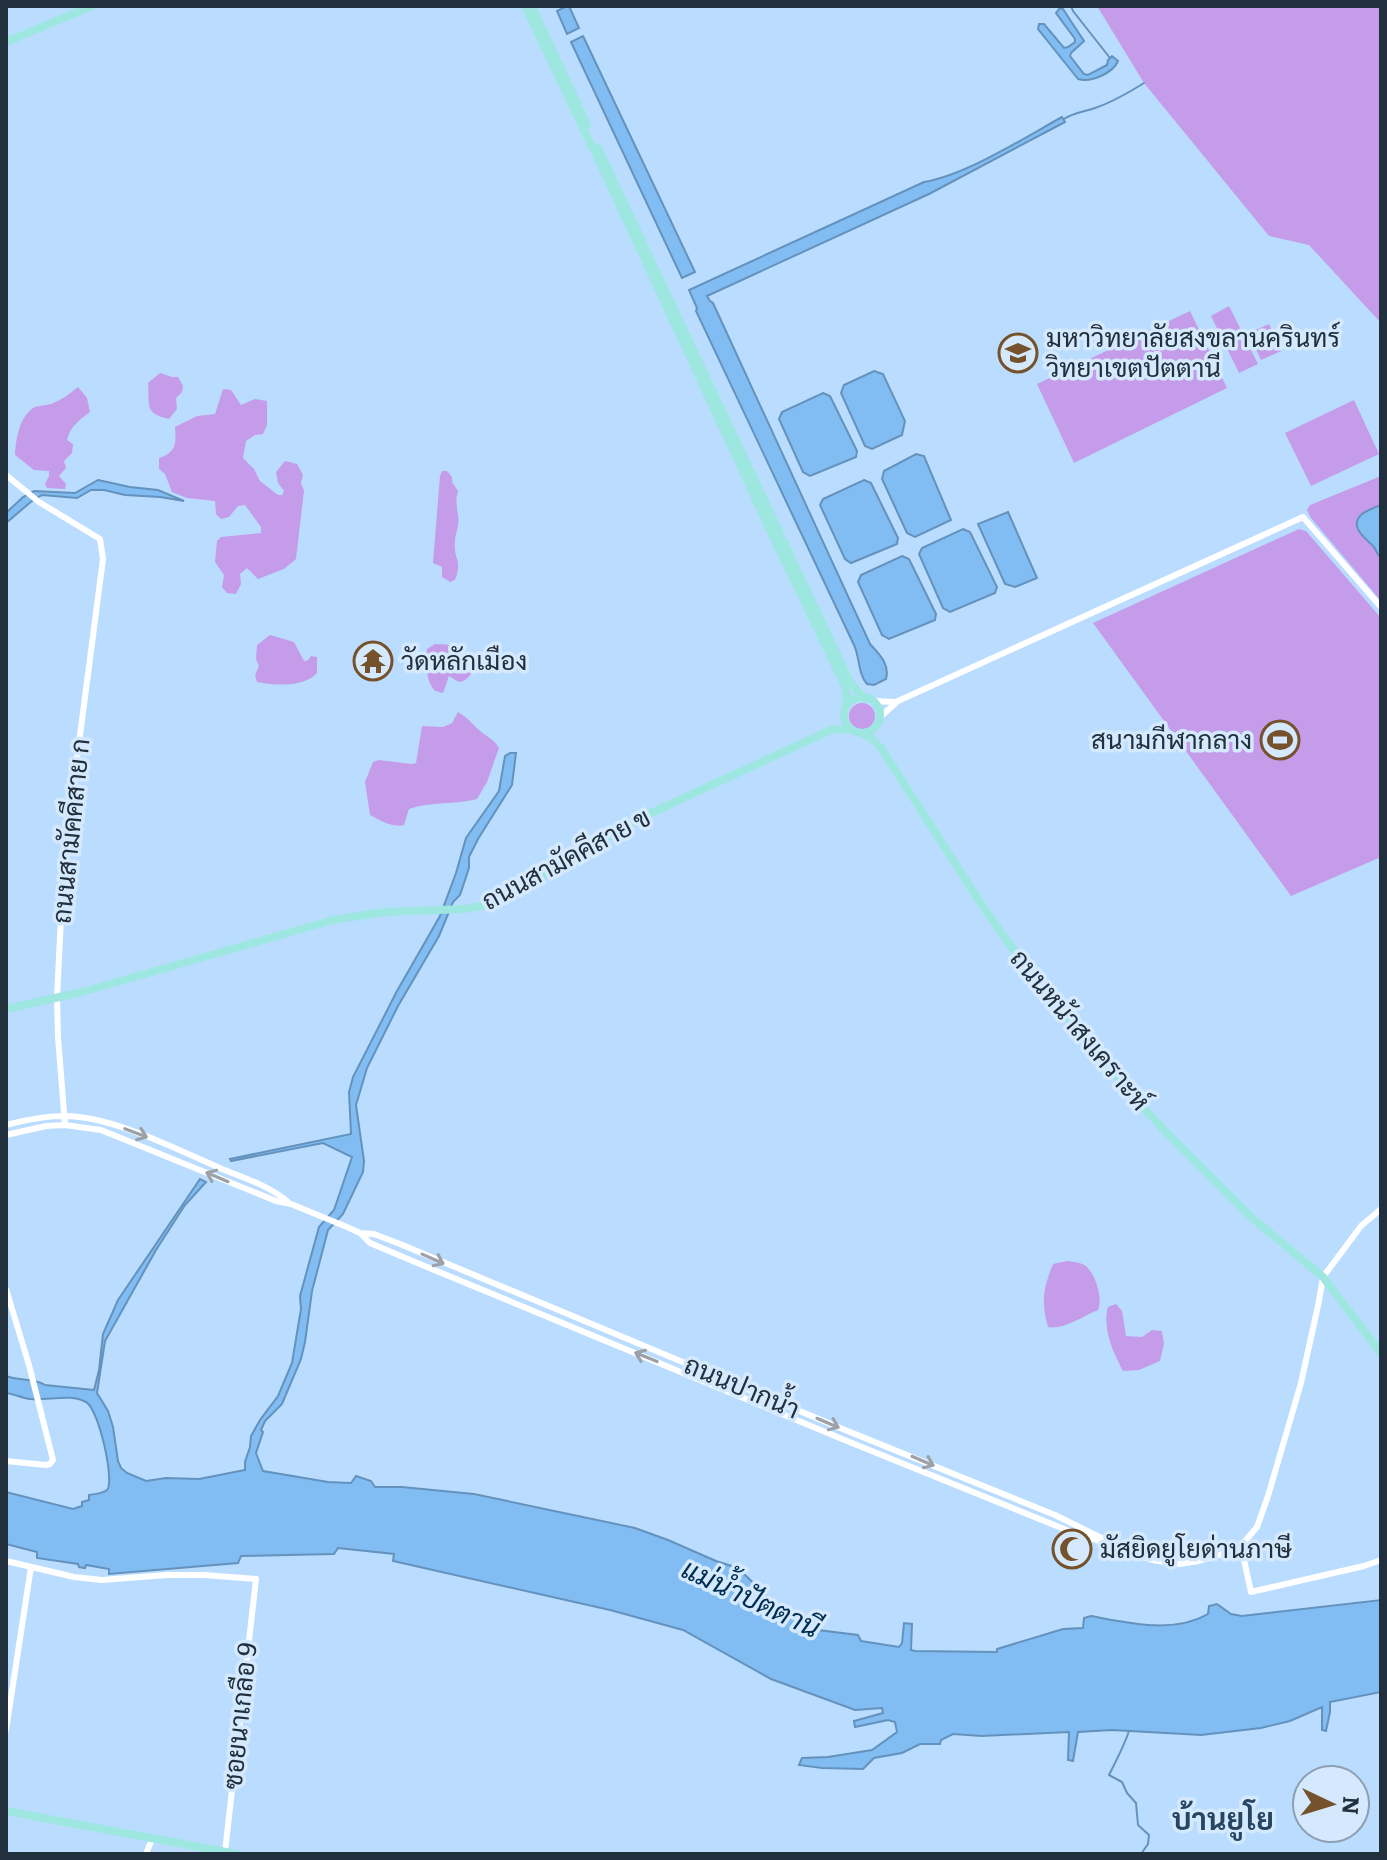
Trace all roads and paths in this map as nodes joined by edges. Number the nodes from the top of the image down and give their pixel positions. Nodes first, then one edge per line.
1 (92, 6) edge
2 (525, 6) edge
3 (532, 6) edge
4 (6, 42) edge
5 (595, 148) junction
6 (6, 475) edge
7 (1381, 607) edge
8 (868, 699) junction
9 (898, 701) junction
10 (845, 709) junction
11 (878, 721) junction
12 (833, 729) junction
13 (856, 732) junction
14 (881, 748) junction
15 (57, 997) junction
16 (6, 1009) edge
17 (64, 1116) junction
18 (6, 1125) edge
19 (65, 1125) junction
20 (6, 1135) edge
21 (291, 1204) junction
22 (1381, 1209) edge
23 (360, 1233) junction
24 (1323, 1277) junction
25 (6, 1289) edge
26 (525, 1296) junction
27 (522, 1306) junction
28 (1381, 1353) edge
29 (710, 1373) junction
30 (707, 1382) junction
31 (6, 1461) edge
32 (1241, 1546) junction
33 (1121, 1548) junction
34 (1381, 1560) edge
35 (6, 1561) edge
36 (31, 1567) junction
37 (6, 1730) edge
38 (6, 1811) edge
39 (152, 1839) junction
40 (225, 1852) junction
41 (146, 1854) edge
42 (237, 1854) edge

1 - 4 main road
2 - 5 main road
3 - 5 main road
5 - 8 main road
5 - 10 main road
6 - 15 street, ถนนสามัคคีสาย ก
7 - 9 street
8 - 9 street
8 - 10 main road
8 - 11 main road
9 - 11 street
10 - 12 main road
10 - 13 main road
11 - 13 main road
11 - 14 main road, ถนนหน้าสงเคราะห์
12 - 13 main road, ถนนสามัคคีสาย ข
12 - 15 main road, ถนนสามัคคีสาย ข
13 - 14 main road, ถนนหน้าสงเคราะห์
14 - 24 main road, ถนนหน้าสงเคราะห์
15 - 16 main road, ถนนสามัคคีสาย ข
15 - 17 street, ถนนสามัคคีสาย ก
17 - 18 street, ถนนปากน้ำ
17 - 19 street, ถนนสามัคคีสาย ก
17 -> 21 street, ถนนปากน้ำ
19 - 20 street, ถนนปากน้ำ
21 -> 19 street, ถนนปากน้ำ
21 - 23 street, ถนนปากน้ำ
22 - 24 street
23 -> 26 street, ถนนปากน้ำ
23 - 27 street, ถนนปากน้ำ
24 - 28 main road, ถนนหน้าสงเคราะห์
24 - 32 street
25 - 31 street
26 - 27 street
26 - 29 street, ถนนปากน้ำ
30 -> 27 street, ถนนปากน้ำ
29 - 30 street
29 -> 33 street, ถนนปากน้ำ
30 - 33 street, ถนนปากน้ำ
32 - 33 street, ถนนปากน้ำ
32 - 34 street
35 - 36 street
36 - 37 street
36 - 40 street, ซอยนาเกลือ 9
38 - 39 main road
39 - 40 main road
39 - 41 street
40 - 42 main road

